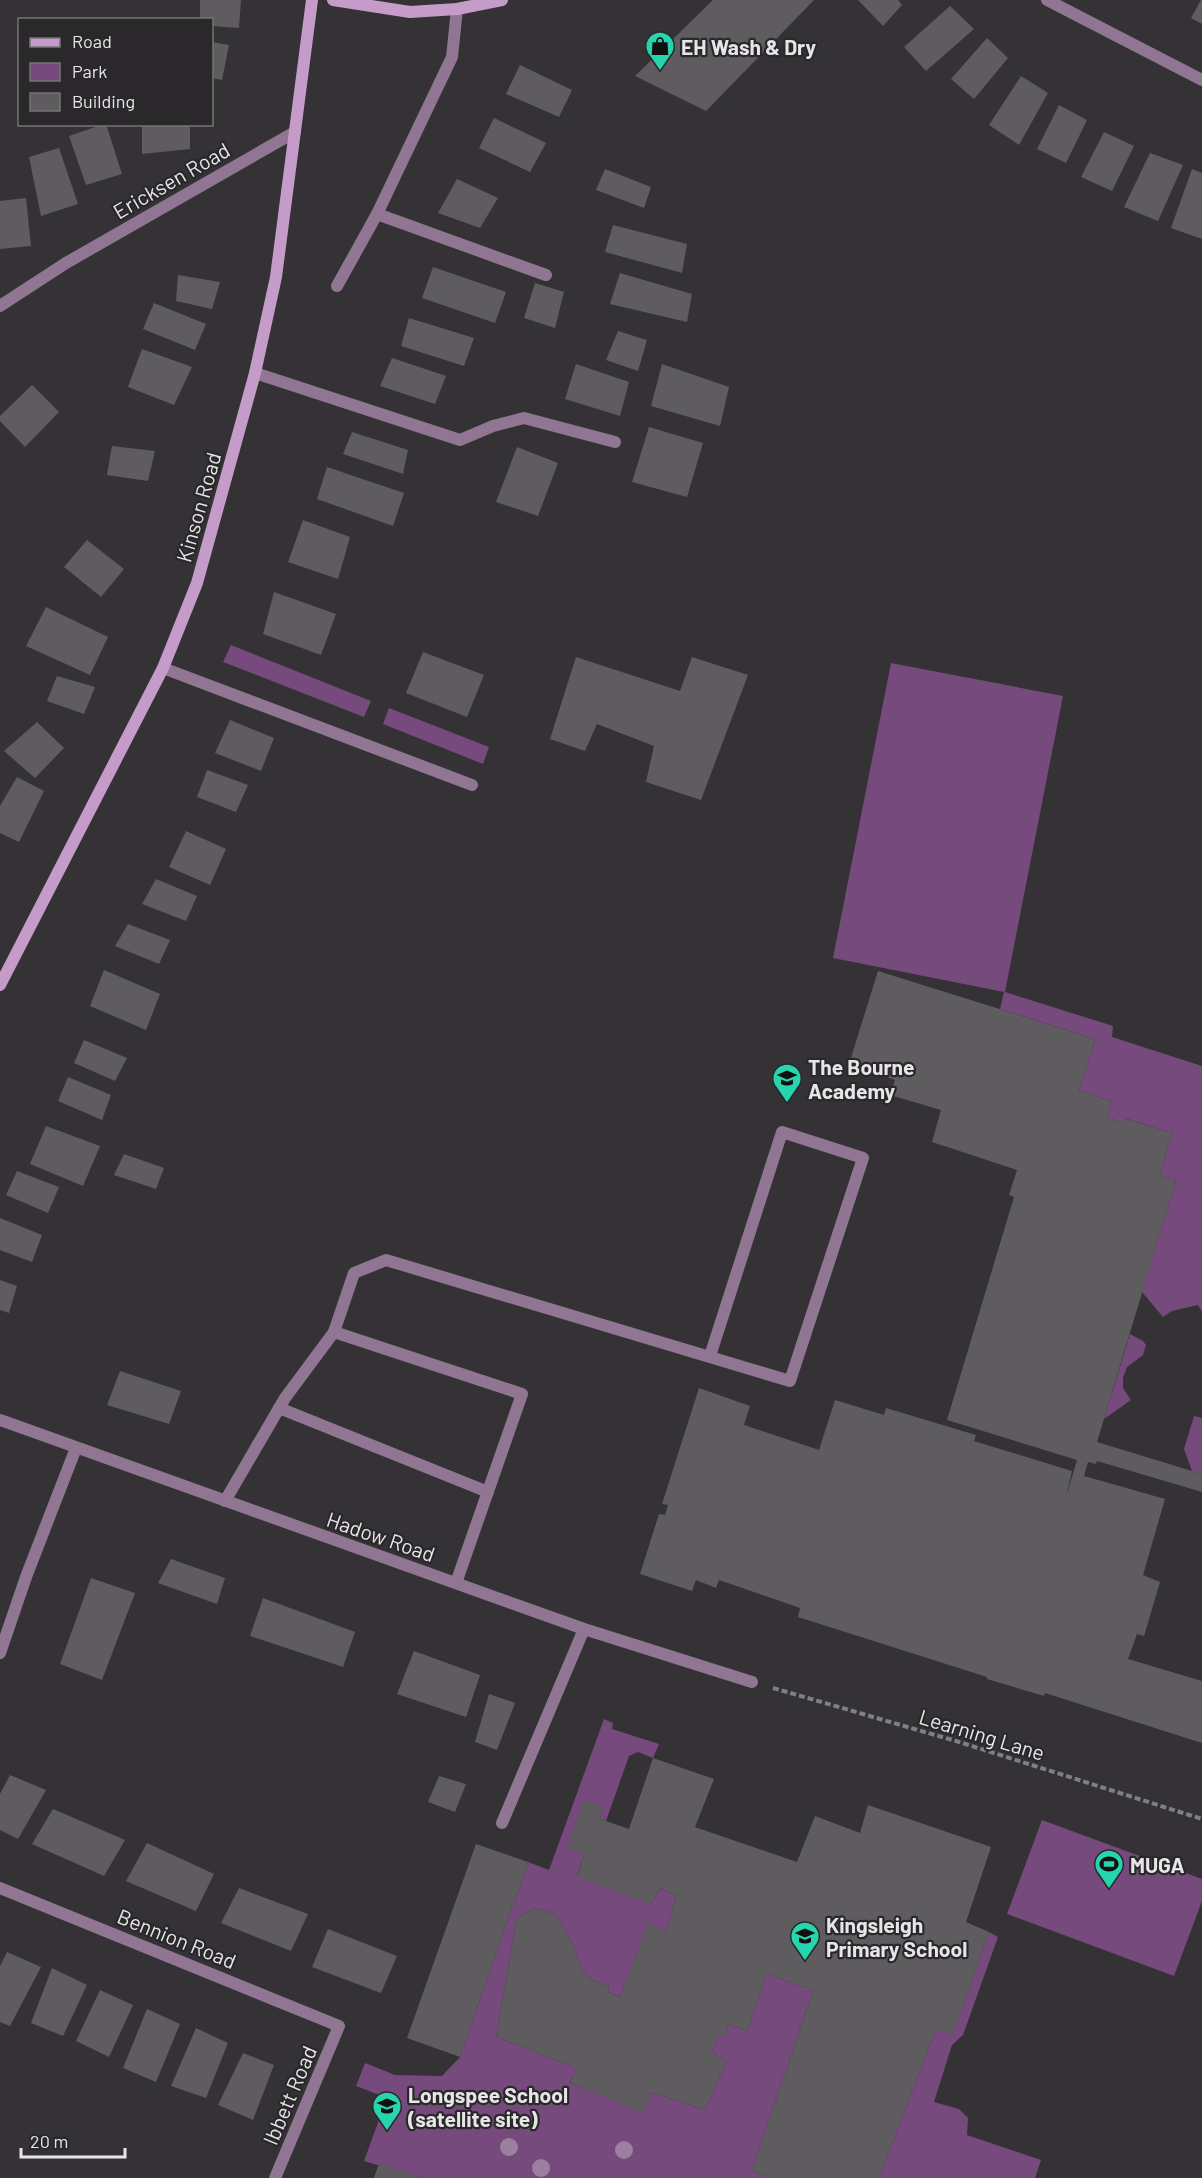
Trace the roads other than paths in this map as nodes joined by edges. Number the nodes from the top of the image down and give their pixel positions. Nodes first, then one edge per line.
1 (312, 0) edge
2 (333, 0) edge
3 (502, 0) edge
4 (1047, 0) edge
5 (457, 9) junction
6 (1202, 80) edge
7 (295, 132) junction
8 (376, 214) junction
9 (546, 275) dead end
10 (337, 286) dead end
11 (0, 306) edge
12 (255, 374) junction
13 (615, 442) dead end
14 (163, 668) junction
15 (472, 785) dead end
16 (0, 985) edge
17 (334, 1332) junction
18 (710, 1356) junction
19 (279, 1408) junction
20 (0, 1420) edge
21 (76, 1448) junction
22 (488, 1492) junction
23 (225, 1501) junction
24 (456, 1582) junction
25 (584, 1629) junction
26 (0, 1653) edge
27 (752, 1682) road end
28 (502, 1822) dead end
29 (0, 1888) edge
30 (339, 2026) joint
31 (275, 2178) edge

1 - 7 street, Kinson Road
2 - 5 street
3 - 5 street
4 - 6 street
5 - 8 street
7 - 11 street, Ericksen Road
7 - 12 street, Kinson Road
8 - 9 street
8 - 10 street
12 - 13 street
12 - 14 street, Kinson Road
14 - 15 street
14 - 16 street, Kinson Road
17 - 18 street
17 - 19 street
17 - 22 street
18 - 18 street
19 - 22 street
19 - 23 street
20 - 21 street, Hadow Road
21 - 23 street, Hadow Road
21 - 26 street
22 - 24 street
23 - 24 street, Hadow Road
24 - 25 street, Hadow Road
25 - 27 street, Hadow Road
25 - 28 street
29 - 30 street, Bennion Road
30 - 31 street, Ibbett Road

